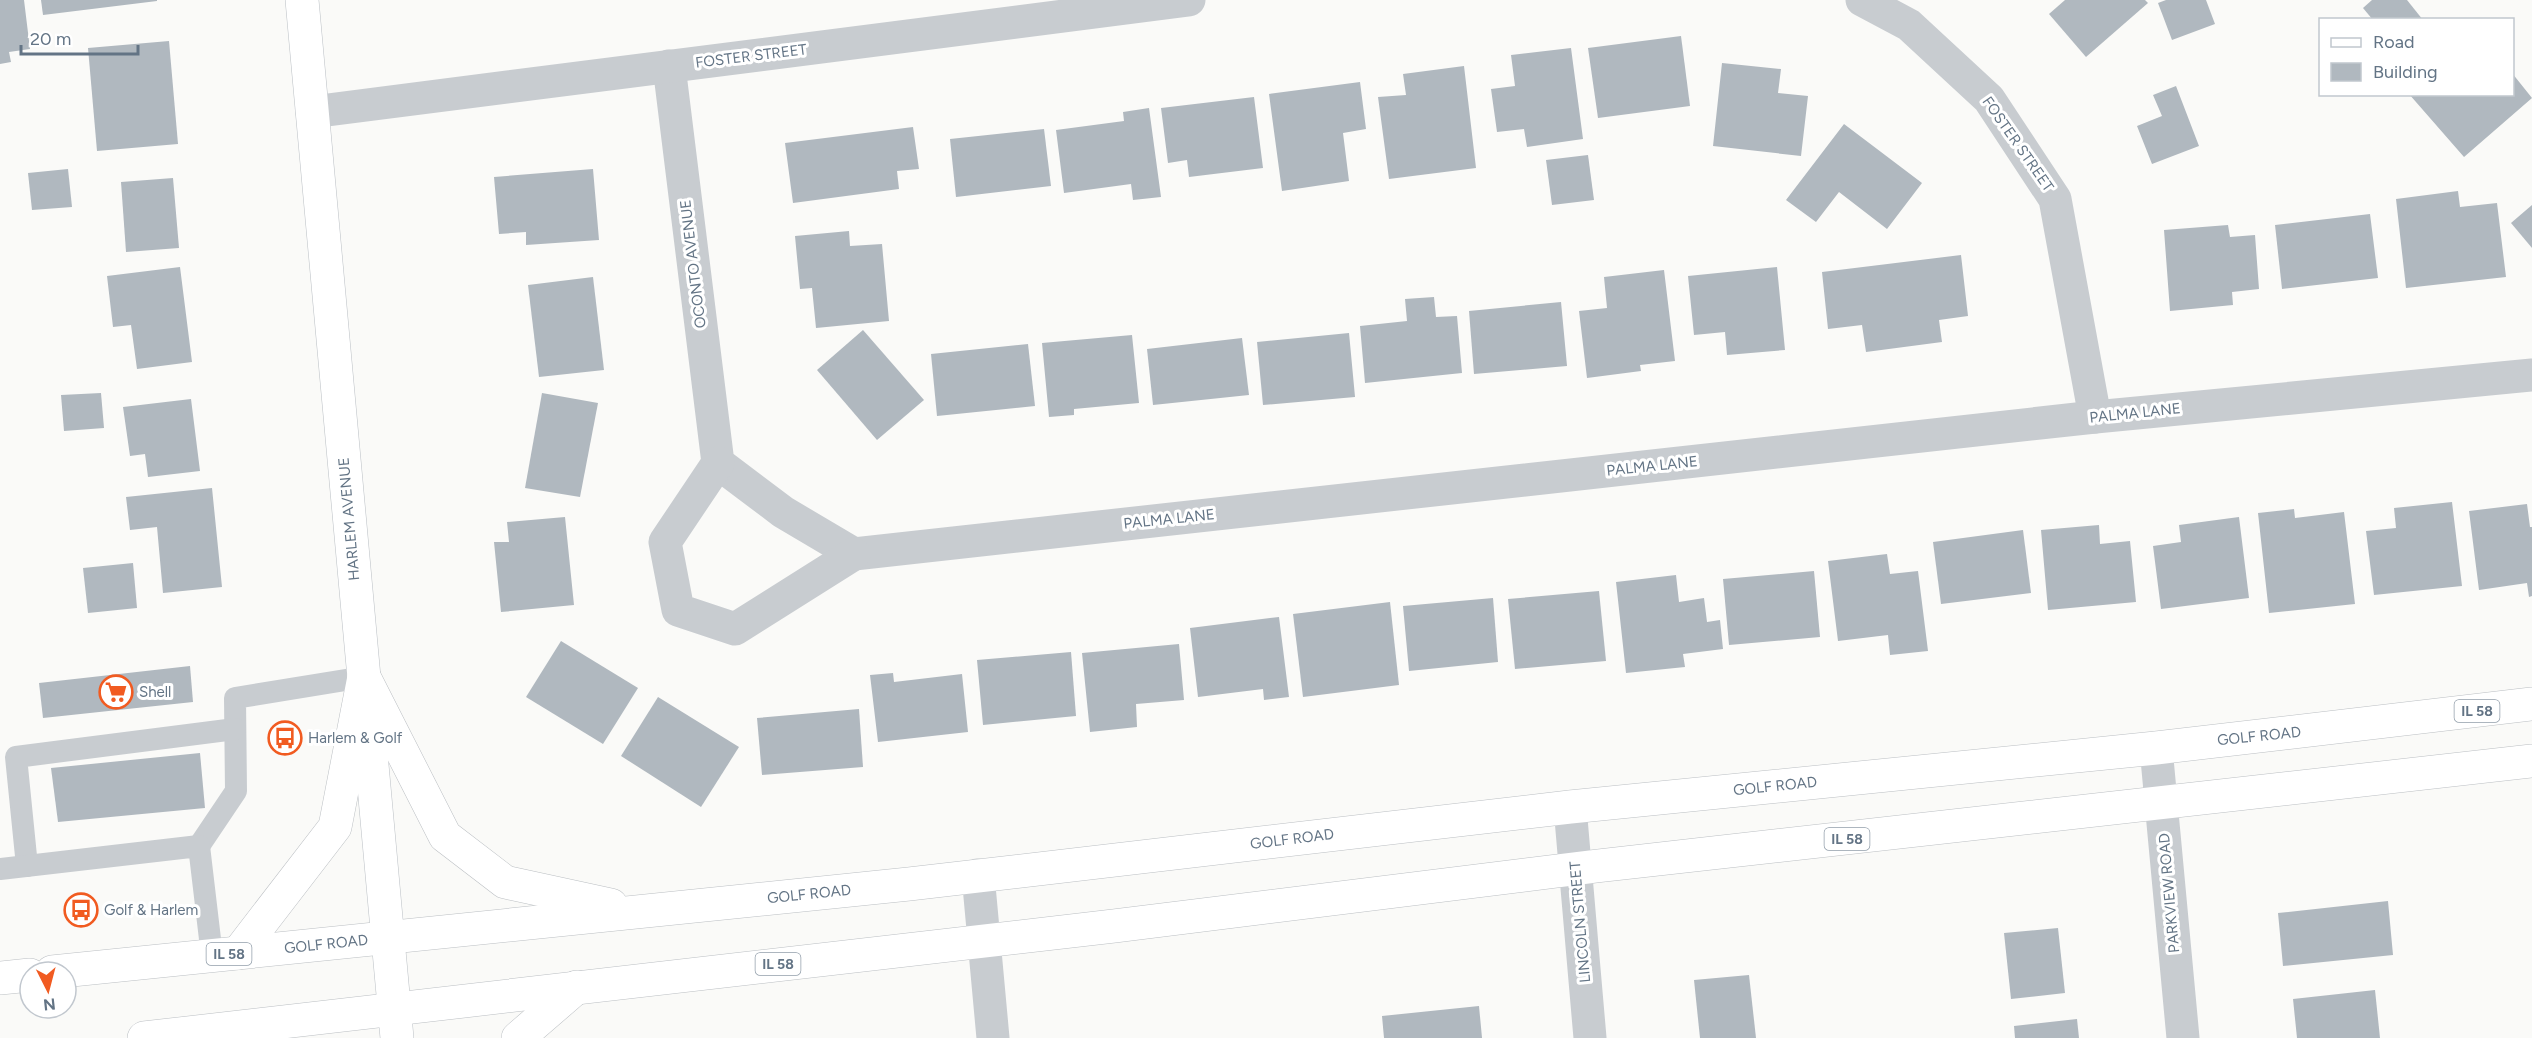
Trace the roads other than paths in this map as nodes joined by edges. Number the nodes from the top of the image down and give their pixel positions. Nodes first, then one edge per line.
1 (302, 0) edge
2 (1190, 0) edge
3 (1862, 0) edge
4 (1064, 8) edge
5 (669, 66) junction
6 (312, 112) junction
7 (2532, 375) edge
8 (2095, 417) junction
9 (717, 463) junction
10 (854, 554) junction
11 (364, 676) junction
12 (2532, 705) edge
13 (235, 729) junction
14 (2156, 748) junction
15 (2532, 761) edge
16 (2161, 804) junction
17 (1570, 807) junction
18 (199, 846) junction
19 (27, 866) junction
20 (0, 869) edge
21 (1575, 869) junction
22 (978, 875) junction
23 (642, 911) junction
24 (388, 938) junction
25 (984, 940) junction
26 (225, 954) junction
27 (78, 969) edge
28 (18, 976) edge
29 (0, 978) edge
30 (577, 987) junction
31 (396, 1024) edge
32 (146, 1038) edge
33 (518, 1038) edge
34 (993, 1038) edge
35 (1590, 1038) edge
36 (2183, 1038) edge

1 - 6 main road, HARLEM AVENUE
2 - 4 street, FOSTER STREET
3 - 8 street, FOSTER STREET
4 - 5 street, FOSTER STREET
5 - 6 street, FOSTER STREET
5 - 9 street, OCONTO AVENUE
6 - 11 main road, HARLEM AVENUE
7 - 8 street, PALMA LANE
8 - 10 street, PALMA LANE
9 - 10 street
9 - 10 street
11 - 13 lane
11 - 23 main road
11 - 24 main road, HARLEM AVENUE
11 - 26 main road
12 - 14 main road, GOLF ROAD / IL 58
13 - 18 lane
13 - 19 lane
14 - 16 street, PARKVIEW ROAD
14 - 17 main road, GOLF ROAD / IL 58
15 - 16 main road, IL 58
16 - 21 main road, IL 58
16 - 36 street, PARKVIEW ROAD
17 - 21 street, LINCOLN STREET
17 - 22 main road, GOLF ROAD / IL 58
18 - 19 lane
18 - 26 lane
19 - 20 lane
21 - 25 main road, IL 58
21 - 35 street, LINCOLN STREET
22 - 23 main road, GOLF ROAD / IL 58
22 - 25 street
23 - 24 main road, GOLF ROAD / IL 58
24 - 26 main road, GOLF ROAD / IL 58
24 - 31 main road, HARLEM AVENUE
25 - 30 main road, IL 58
25 - 34 street
26 - 27 main road, GOLF ROAD / IL 58
28 - 29 main road
30 - 31 main road, IL 58
30 - 33 main road
31 - 32 main road, IL 58

